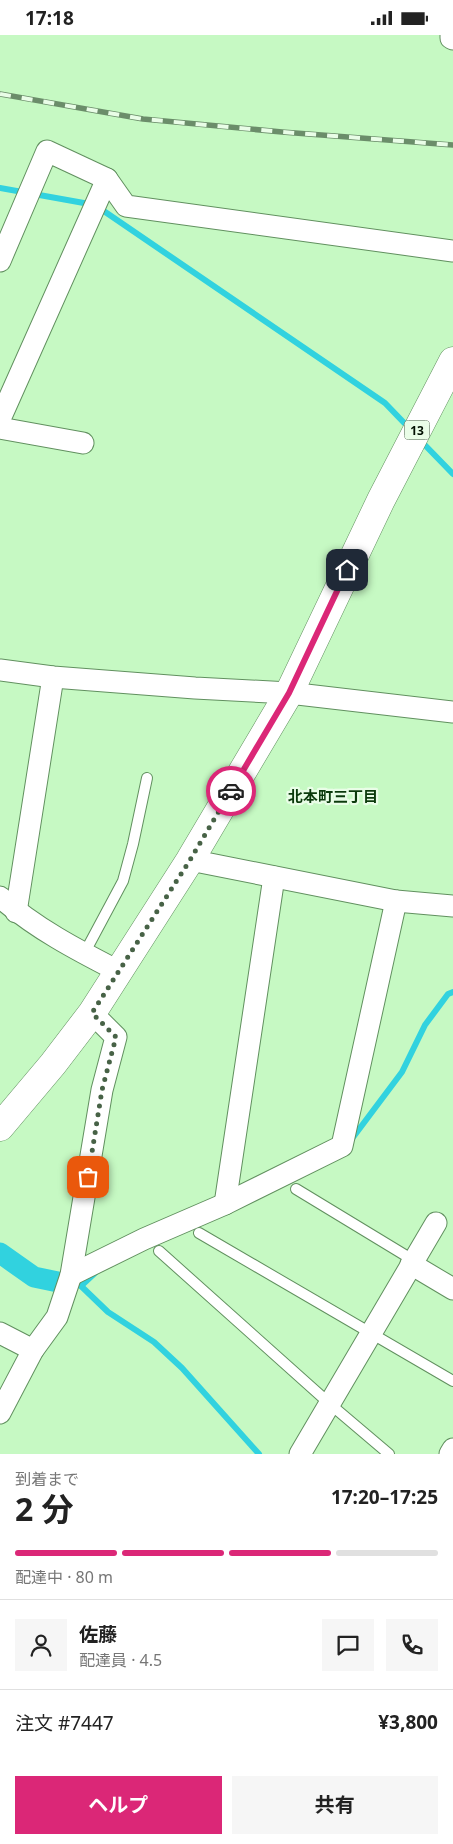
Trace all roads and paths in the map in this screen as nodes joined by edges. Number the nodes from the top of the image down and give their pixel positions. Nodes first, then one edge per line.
1 (451, 35) edge
2 (453, 39) edge
3 (107, 179) junction
4 (453, 251) edge
5 (0, 261) edge
6 (453, 361) edge
7 (0, 419) edge
8 (0, 429) edge
9 (83, 443) dead end
10 (0, 670) edge
11 (52, 677) junction
12 (289, 693) junction
13 (453, 712) edge
14 (147, 777) dead end
15 (190, 860) junction
16 (274, 877) junction
17 (0, 897) edge
18 (396, 901) junction
19 (453, 906) edge
20 (16, 912) junction
21 (84, 954) junction
22 (118, 971) junction
23 (92, 1013) junction
24 (0, 1127) edge
25 (296, 1189) dead end
26 (225, 1204) junction
27 (436, 1223) dead end
28 (199, 1233) dead end
29 (159, 1251) dead end
30 (412, 1262) junction
31 (71, 1275) junction
32 (453, 1289) edge
33 (0, 1333) edge
34 (372, 1333) junction
35 (33, 1350) junction
36 (453, 1381) edge
37 (330, 1404) junction
38 (0, 1413) edge
39 (453, 1449) edge
40 (300, 1454) edge
41 (389, 1454) edge
42 (450, 1454) edge

1 - 2 street
3 - 4 street
3 - 5 street
3 - 7 street
6 - 12 main road, 13
8 - 9 street
10 - 11 street
11 - 12 street
11 - 20 street
12 - 13 street
12 - 15 main road, 13
14 - 21 lane
15 - 16 street
15 - 22 main road, 13
16 - 18 street
16 - 26 street
17 - 20 street
18 - 19 street
18 - 26 street
20 - 21 street
21 - 22 street
22 - 23 main road, 13
23 - 24 main road, 13
23 - 31 street
25 - 30 lane
26 - 31 street
27 - 30 street
28 - 34 lane
29 - 37 lane
30 - 32 street
30 - 34 street
31 - 35 street
33 - 35 street
34 - 36 lane
34 - 37 street
35 - 38 street
37 - 40 street
37 - 41 lane
39 - 42 street

